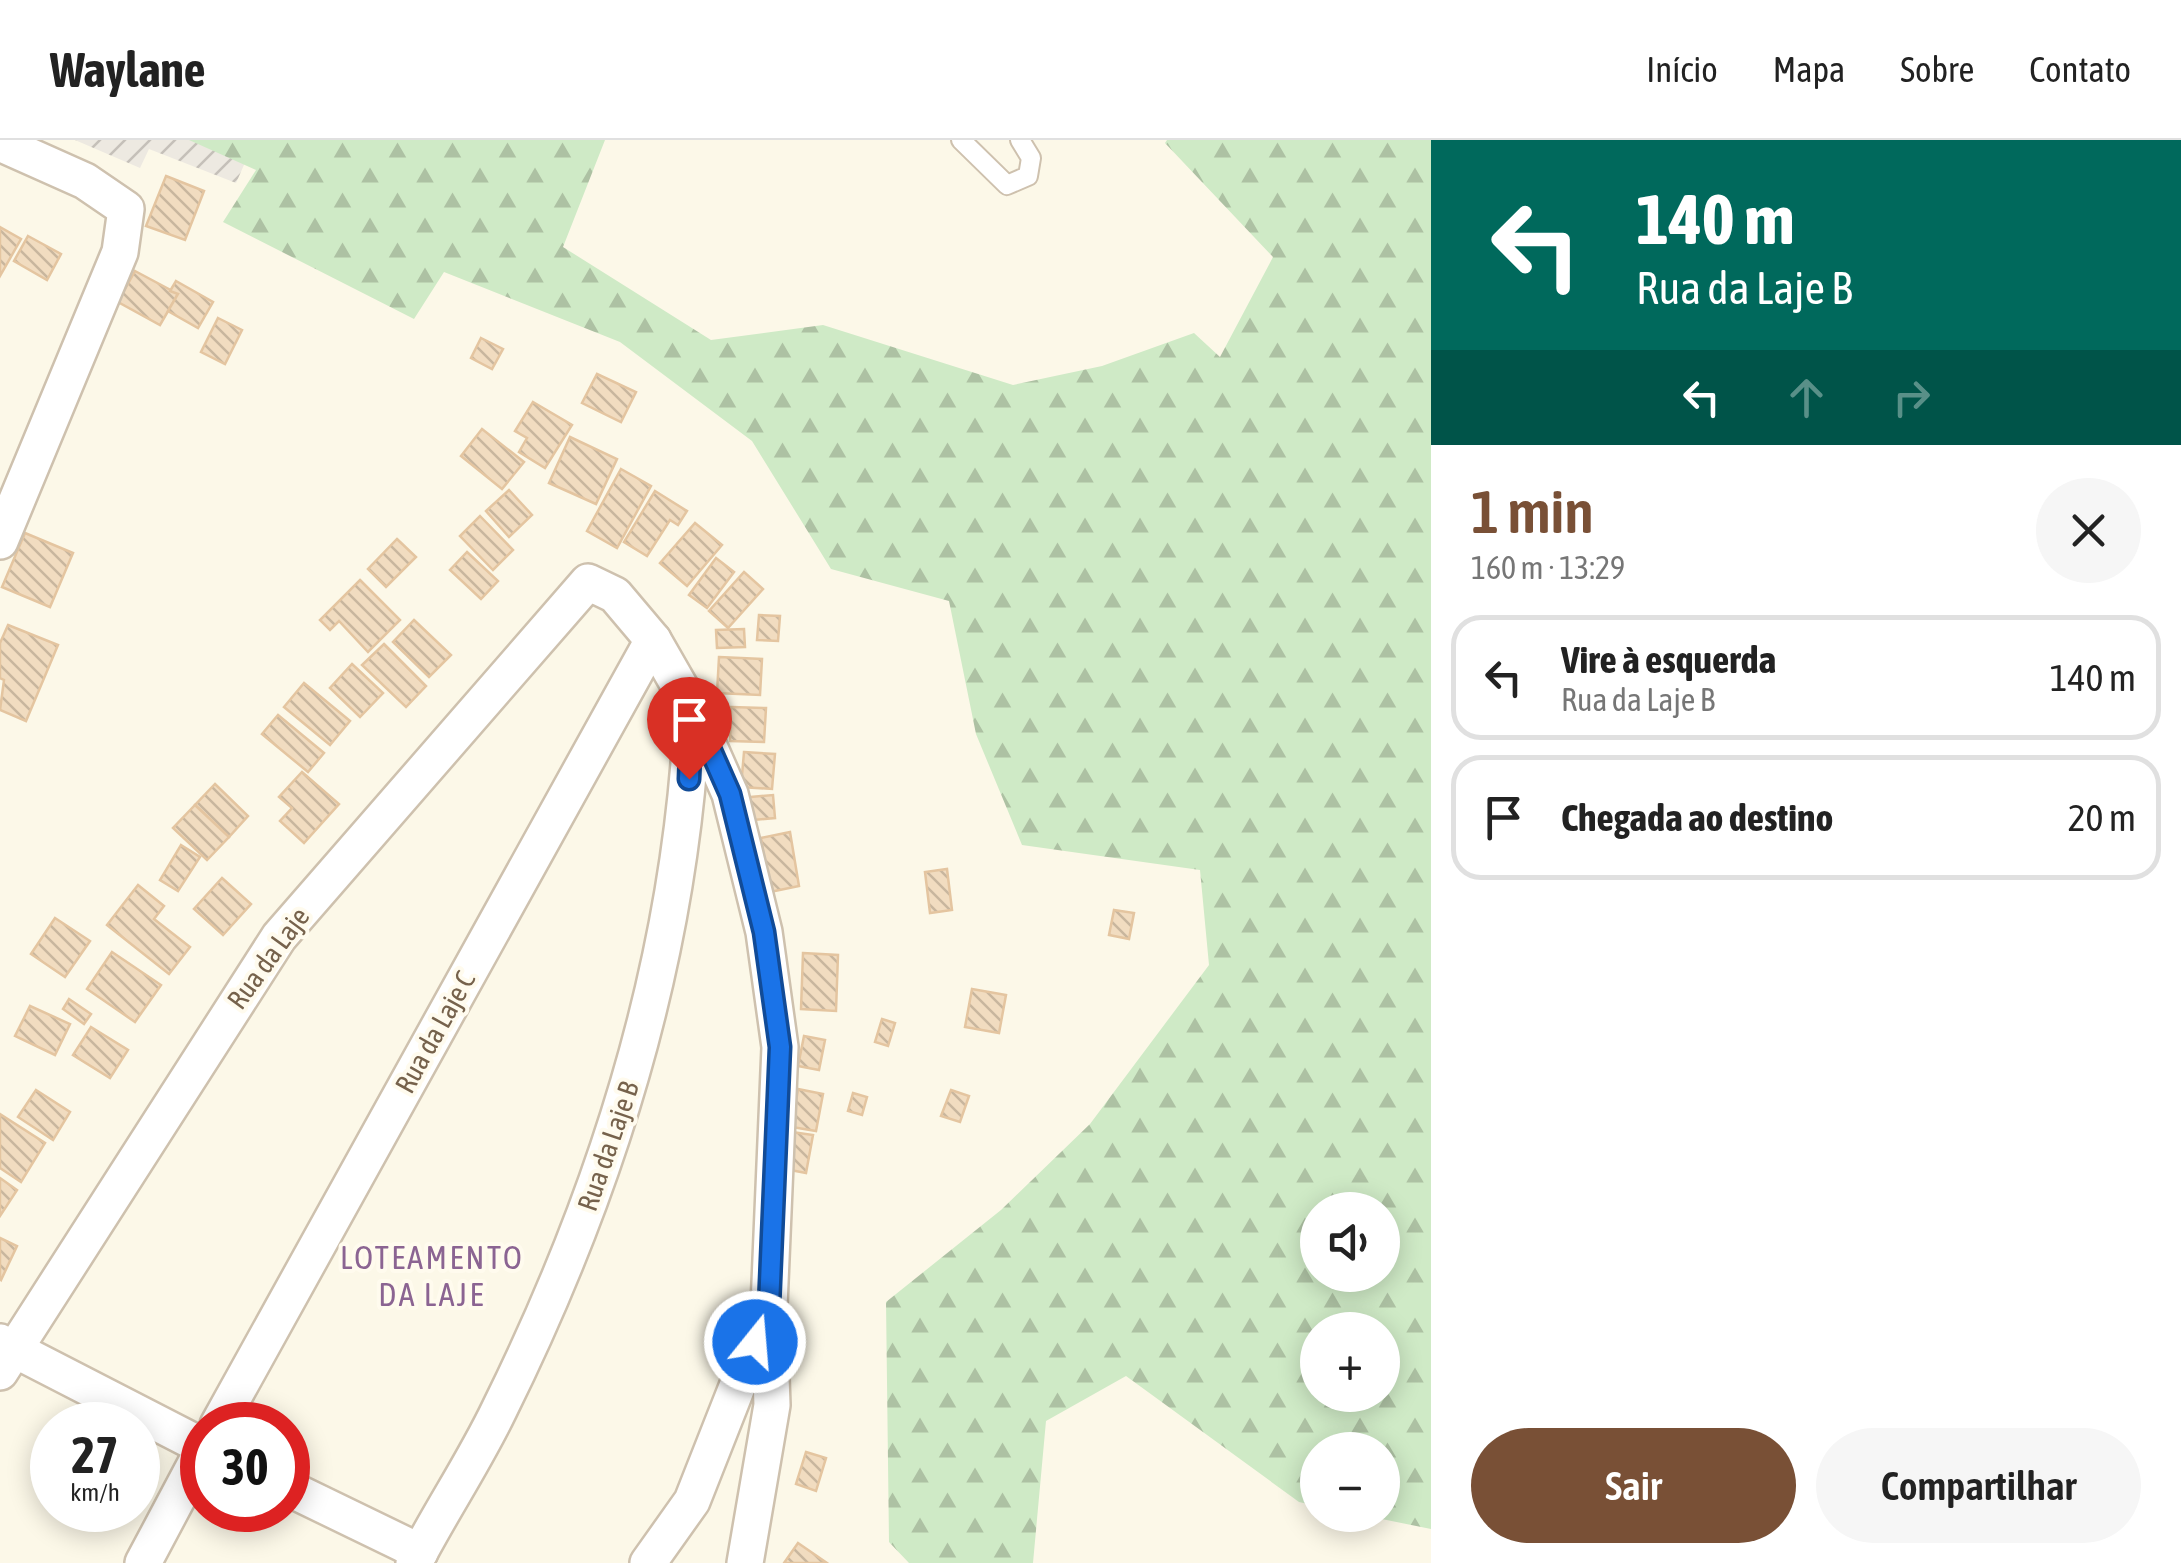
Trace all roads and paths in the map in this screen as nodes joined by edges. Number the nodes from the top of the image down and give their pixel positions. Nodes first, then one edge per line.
1 (961, 140) edge
2 (1020, 140) edge
3 (0, 143) edge
4 (0, 540) edge
5 (654, 640) junction
6 (692, 708) junction
7 (769, 1306) junction
8 (5, 1354) edge
9 (231, 1402) edge
10 (180, 1438) edge
11 (180, 1492) edge
12 (310, 1500) edge
13 (417, 1558) edge
14 (144, 1563) edge
15 (648, 1563) edge
16 (744, 1563) edge

1 - 2 lane
3 - 4 street
5 - 6 street
5 - 8 street, Rua da Laje
5 - 9 street, Rua da Laje C
6 - 7 street
6 - 13 street, Rua da Laje B
7 - 15 street
7 - 16 street
8 - 10 street
11 - 14 street
12 - 13 street

